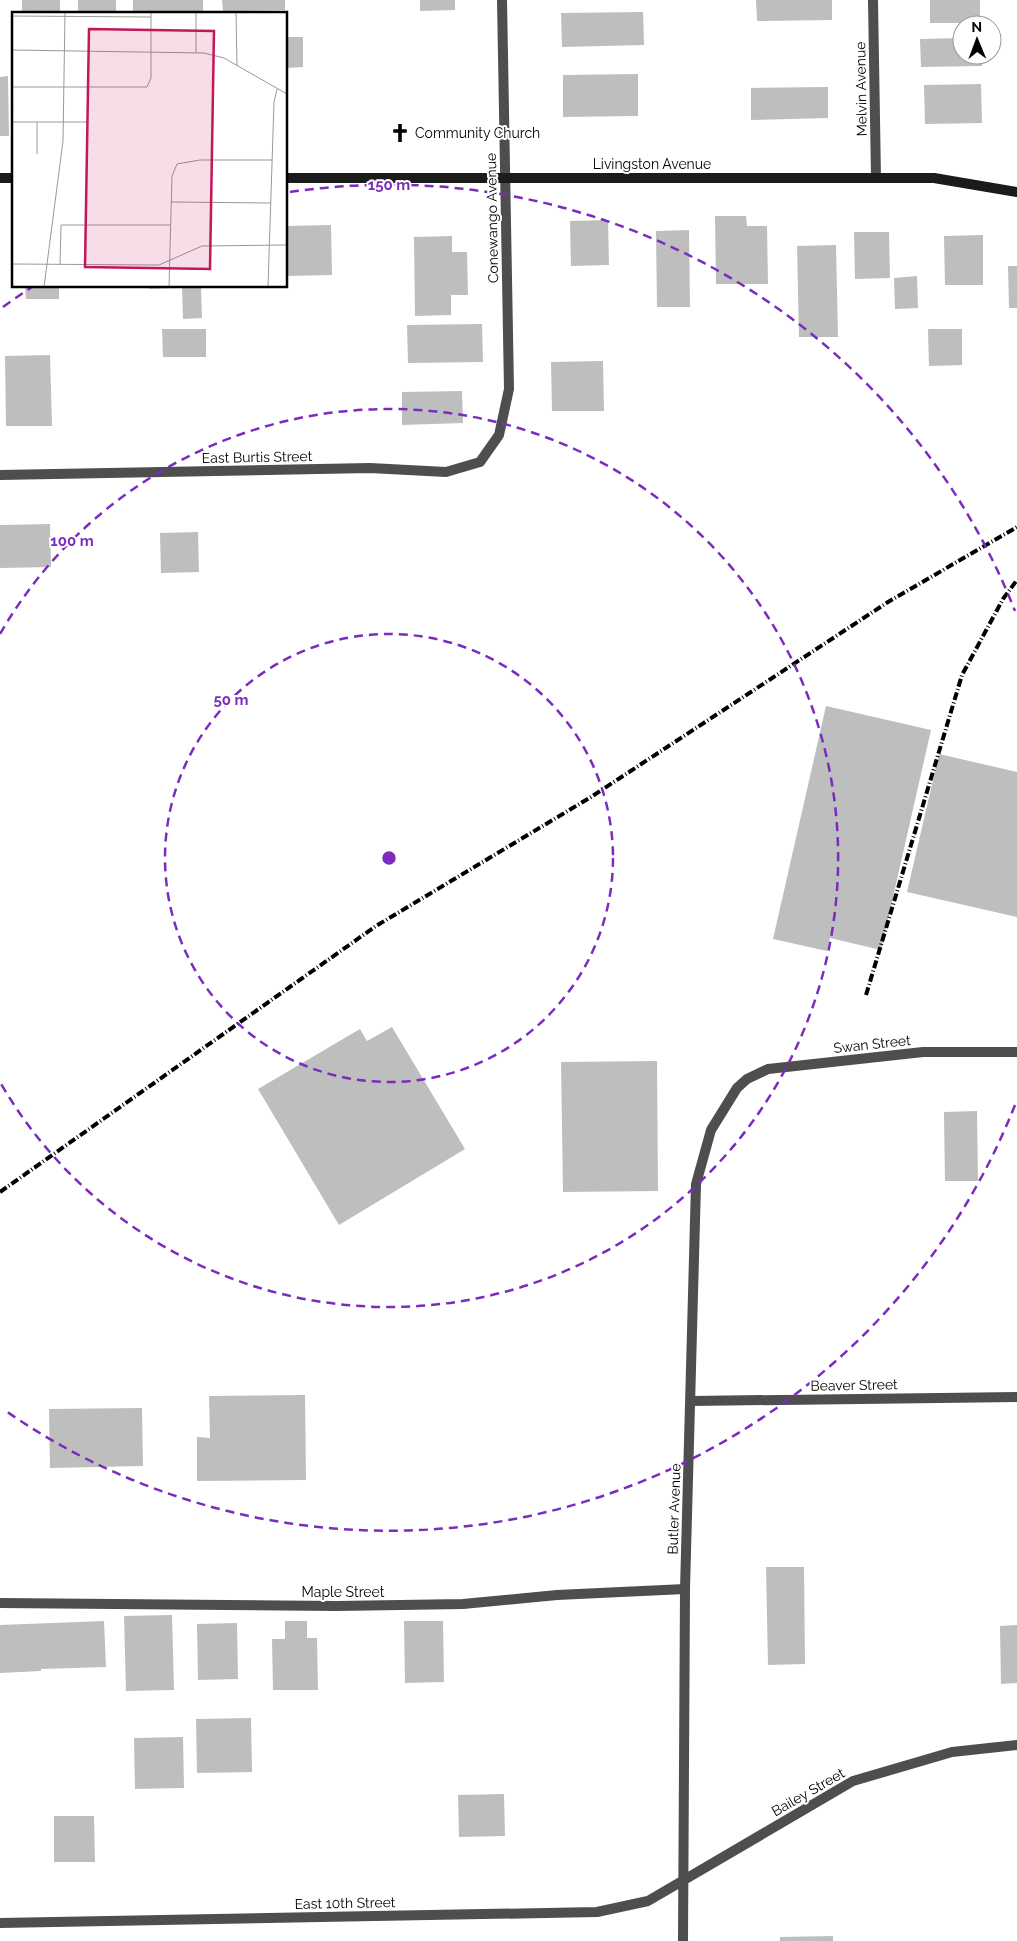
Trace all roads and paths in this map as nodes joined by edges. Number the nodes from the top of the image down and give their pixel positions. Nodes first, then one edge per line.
1 (502, 0) edge
2 (872, 0) edge
3 (506, 177) junction
4 (288, 178) edge
5 (876, 178) junction
6 (1017, 192) edge
7 (499, 435) joint
8 (0, 475) edge
9 (1017, 1052) edge
10 (737, 1088) joint
11 (1017, 1398) edge
12 (691, 1401) junction
13 (685, 1589) junction
14 (0, 1603) edge
15 (1017, 1745) edge
16 (683, 1880) junction
17 (0, 1923) edge
18 (683, 1941) edge

1 - 3 street, Conewango Avenue
2 - 5 street, Melvin Avenue
3 - 4 street, Livingston Avenue
3 - 5 street, Livingston Avenue
3 - 7 street, Conewango Avenue
5 - 6 street, Livingston Avenue
7 - 8 street, East Burtis Street
9 - 10 street, Swan Street
10 - 12 street, Butler Avenue
11 - 12 street, Beaver Street
12 - 13 street, Butler Avenue
13 - 14 street, Maple Street
13 - 16 street, Butler Avenue
15 - 16 street, Bailey Street
16 - 17 street, East 10th Street
16 - 18 street, Butler Avenue

